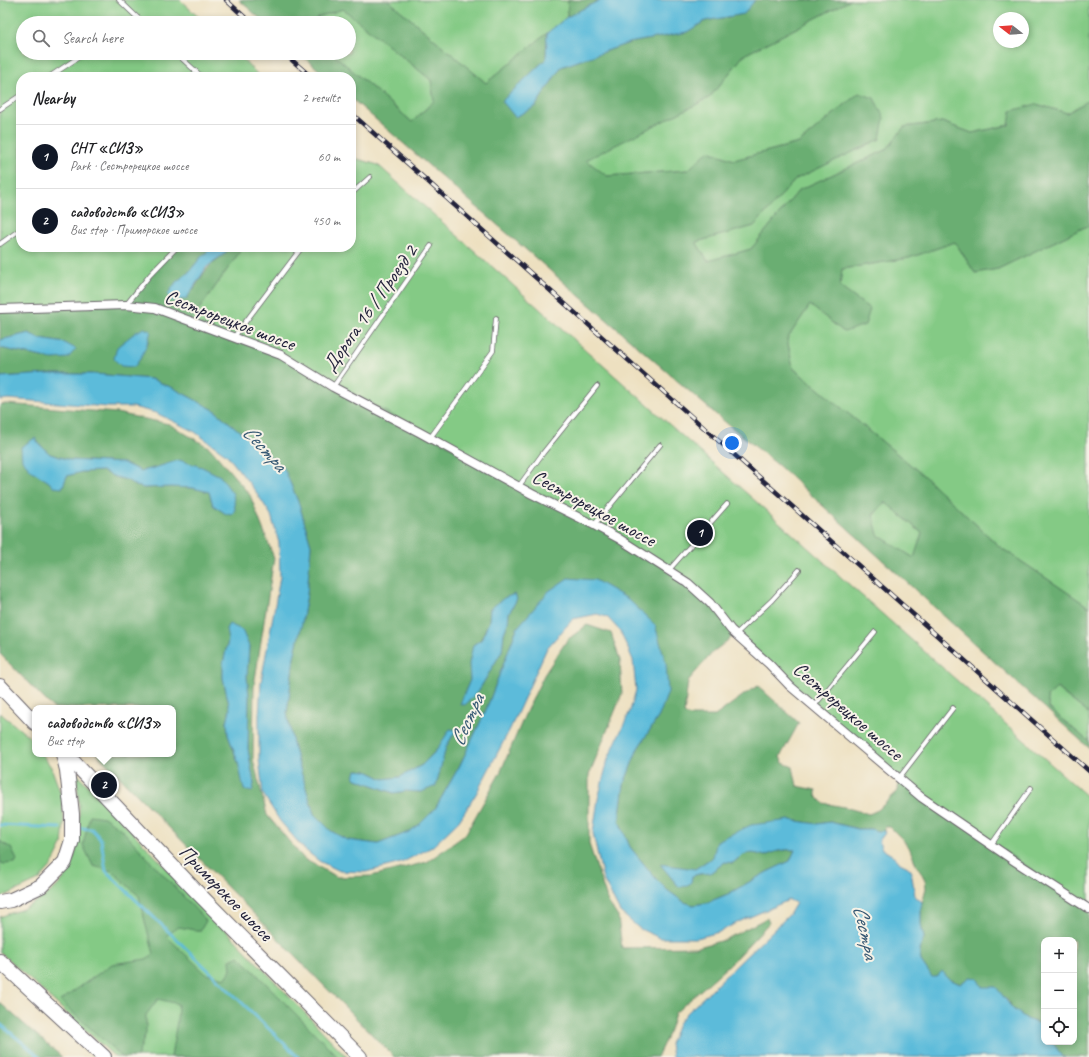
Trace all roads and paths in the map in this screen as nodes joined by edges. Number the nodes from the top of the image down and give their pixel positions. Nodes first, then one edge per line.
1 (119, 0) edge
2 (136, 16) edge
3 (74, 60) edge
4 (184, 60) edge
5 (56, 72) edge
6 (197, 72) edge
7 (16, 98) edge
8 (0, 109) edge
9 (370, 177) dead end
10 (356, 190) edge
11 (16, 233) edge
12 (0, 244) edge
13 (431, 246) dead end
14 (172, 252) edge
15 (298, 252) edge
16 (126, 305) junction
17 (0, 309) edge
18 (496, 318) dead end
19 (234, 338) junction
20 (597, 386) dead end
21 (333, 387) junction
22 (430, 438) junction
23 (660, 445) dead end
24 (519, 486) junction
25 (727, 504) dead end
26 (594, 525) junction
27 (669, 570) junction
28 (799, 570) dead end
29 (875, 632) dead end
30 (736, 634) junction
31 (0, 686) edge
32 (0, 697) edge
33 (814, 706) junction
34 (953, 708) dead end
35 (23, 710) junction
36 (32, 720) edge
37 (64, 757) edge
38 (69, 757) edge
39 (899, 779) junction
40 (1031, 788) dead end
41 (991, 845) junction
42 (0, 902) edge
43 (1089, 909) edge
44 (0, 961) edge
45 (104, 1057) edge
46 (360, 1057) edge

1 - 2 lane
3 - 5 lane
4 - 6 lane
7 - 8 lane
9 - 10 lane
11 - 12 lane
13 - 21 lane, Дорога 16 / Проезд 2
14 - 16 lane
15 - 19 lane
16 - 17 street, Сестрорецкое шоссе
16 - 19 street, Сестрорецкое шоссе
18 - 22 lane
19 - 21 street, Сестрорецкое шоссе
20 - 24 lane
21 - 22 street, Сестрорецкое шоссе
22 - 24 street, Сестрорецкое шоссе
23 - 26 lane
24 - 26 street, Сестрорецкое шоссе
25 - 27 lane
26 - 27 street, Сестрорецкое шоссе
27 - 30 street, Сестрорецкое шоссе
28 - 30 lane
29 - 33 lane
30 - 33 street, Сестрорецкое шоссе
31 - 35 highway
32 - 35 highway
33 - 39 street, Сестрорецкое шоссе
34 - 39 lane
35 - 36 highway
37 - 42 highway
38 - 46 highway, Приморское шоссе
39 - 41 street, Сестрорецкое шоссе
40 - 41 lane
41 - 43 street, Сестрорецкое шоссе
44 - 45 highway

